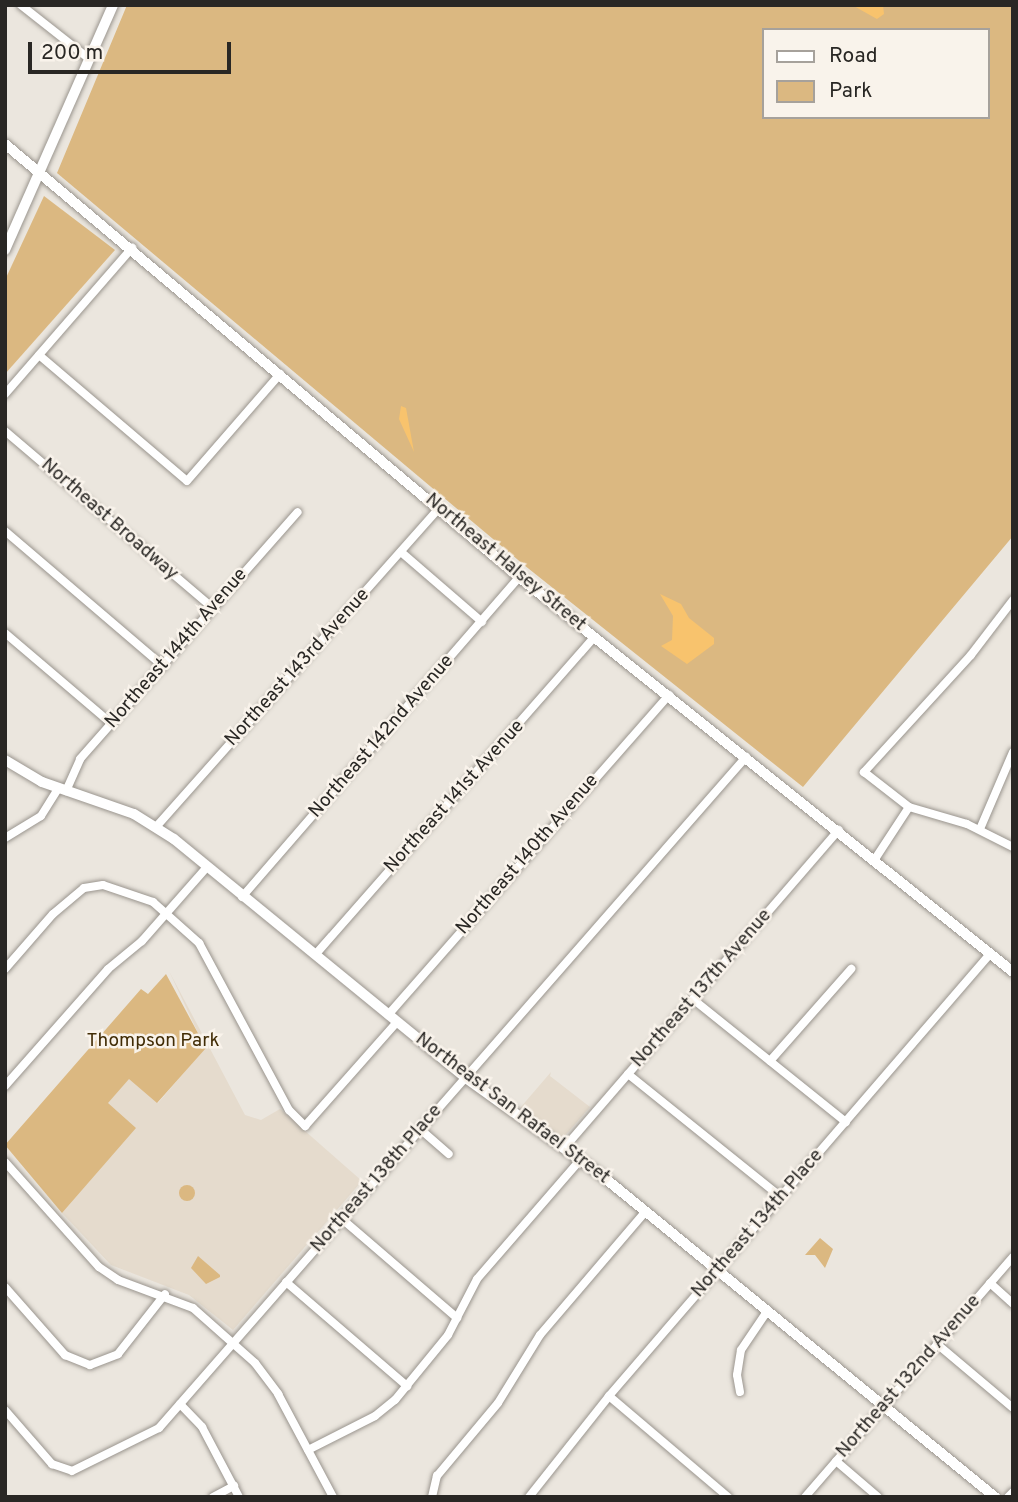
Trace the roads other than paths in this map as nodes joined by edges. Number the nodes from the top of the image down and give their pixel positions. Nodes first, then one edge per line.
1 (21, 5) edge
2 (113, 5) edge
3 (88, 58) junction
4 (5, 144) edge
5 (39, 173) junction
6 (132, 248) junction
7 (5, 250) edge
8 (39, 355) junction
9 (280, 374) junction
10 (5, 394) edge
11 (5, 431) edge
12 (438, 509) junction
13 (298, 512) dead end
14 (5, 531) edge
15 (401, 552) junction
16 (519, 577) junction
17 (1013, 600) edge
18 (213, 608) junction
19 (482, 622) junction
20 (5, 633) edge
21 (594, 637) junction
22 (163, 666) junction
23 (668, 695) junction
24 (112, 724) junction
25 (1013, 752) edge
26 (746, 757) junction
27 (5, 760) edge
28 (62, 790) junction
29 (909, 807) junction
30 (955, 821) junction
31 (156, 827) junction
32 (980, 829) junction
33 (839, 830) junction
34 (953, 830) dead end
35 (5, 838) edge
36 (1013, 847) edge
37 (875, 859) junction
38 (207, 867) junction
39 (242, 897) junction
40 (167, 912) junction
41 (990, 954) junction
42 (314, 956) junction
43 (5, 969) edge
44 (851, 969) dead end
45 (1013, 972) edge
46 (694, 1000) junction
47 (393, 1019) junction
48 (770, 1061) junction
49 (628, 1073) junction
50 (466, 1078) junction
51 (5, 1087) edge
52 (846, 1122) junction
53 (420, 1129) junction
54 (565, 1147) junction
55 (449, 1154) dead end
56 (581, 1159) junction
57 (5, 1161) edge
58 (781, 1197) junction
59 (646, 1211) junction
60 (342, 1219) junction
61 (1013, 1257) edge
62 (718, 1269) junction
63 (286, 1282) junction
64 (990, 1283) junction
65 (5, 1287) edge
66 (164, 1294) junction
67 (1013, 1304) edge
68 (768, 1310) junction
69 (457, 1318) junction
70 (234, 1342) junction
71 (937, 1344) junction
72 (407, 1386) junction
73 (740, 1392) dead end
74 (609, 1396) junction
75 (180, 1404) junction
76 (885, 1404) junction
77 (1013, 1408) edge
78 (5, 1410) edge
79 (308, 1450) junction
80 (836, 1461) junction
81 (234, 1486) junction
82 (1013, 1492) edge
83 (213, 1497) edge
84 (240, 1497) edge
85 (333, 1497) edge
86 (432, 1497) edge
87 (529, 1497) edge
88 (728, 1497) edge
89 (805, 1497) edge
90 (878, 1497) edge
91 (995, 1497) edge
92 (1009, 1497) edge

1 - 3 street
2 - 3 main road
3 - 5 main road
4 - 5 main road, Northeast Halsey Street
5 - 6 main road, Northeast Halsey Street
5 - 7 main road
6 - 8 street
6 - 9 main road, Northeast Halsey Street
8 - 9 street
8 - 10 street
9 - 12 main road, Northeast Halsey Street
11 - 18 street, Northeast Broadway
12 - 15 street, Northeast 143rd Avenue
12 - 16 main road, Northeast Halsey Street
13 - 18 street, Northeast 144th Avenue
14 - 22 street
15 - 19 street
15 - 31 street, Northeast 143rd Avenue
16 - 19 street, Northeast 142nd Avenue
16 - 21 main road, Northeast Halsey Street
17 - 29 street
18 - 22 street, Northeast 144th Avenue
19 - 39 street, Northeast 142nd Avenue
20 - 24 street
21 - 23 main road, Northeast Halsey Street
21 - 42 street, Northeast 141st Avenue
22 - 24 street, Northeast 144th Avenue
23 - 26 main road, Northeast Halsey Street
23 - 47 street, Northeast 140th Avenue
24 - 28 street, Northeast 144th Avenue
25 - 32 street
26 - 33 main road, Northeast Halsey Street
26 - 50 street, Northeast 138th Place
27 - 28 street, Northeast San Rafael Street
28 - 31 street, Northeast San Rafael Street
28 - 35 street, Northeast 144th Avenue
29 - 30 street
29 - 37 street
30 - 32 street
30 - 34 street
31 - 38 street, Northeast San Rafael Street
32 - 36 street
33 - 37 main road, Northeast Halsey Street
33 - 46 street, Northeast 137th Avenue
37 - 41 main road, Northeast Halsey Street
38 - 39 street, Northeast San Rafael Street
38 - 40 street
39 - 42 street, Northeast San Rafael Street
40 - 43 street
40 - 47 street, Northeast 140th Avenue
40 - 51 street
41 - 45 main road, Northeast Halsey Street
41 - 52 street, Northeast 134th Place
42 - 47 street, Northeast San Rafael Street
44 - 48 street
46 - 48 street
46 - 49 street, Northeast 137th Avenue
47 - 50 street, Northeast San Rafael Street
48 - 52 street
49 - 54 street, Northeast 137th Avenue
49 - 58 street
50 - 53 street, Northeast 138th Place
50 - 54 street, Northeast San Rafael Street
52 - 58 street, Northeast 134th Place
53 - 55 street
53 - 60 street, Northeast 138th Place
54 - 56 street, Northeast San Rafael Street
56 - 59 street, Northeast San Rafael Street
56 - 69 street
57 - 66 street
58 - 62 street, Northeast 134th Place
59 - 62 street, Northeast San Rafael Street
59 - 86 street
60 - 63 street, Northeast 138th Place
60 - 69 street
61 - 64 street, Northeast 132nd Avenue
62 - 68 street, Northeast San Rafael Street
62 - 74 street, Northeast 134th Place
63 - 70 street, Northeast 138th Place
63 - 72 street
64 - 67 street
64 - 71 street, Northeast 132nd Avenue
65 - 66 street
66 - 70 street
68 - 73 street
68 - 76 street, Northeast San Rafael Street
69 - 72 street
70 - 75 street, Northeast 138th Place
70 - 79 street
71 - 76 street, Northeast 132nd Avenue
71 - 77 street
72 - 79 street
74 - 87 street, Northeast 134th Place
74 - 88 street
75 - 78 street, Northeast 138th Place
75 - 81 street
76 - 80 street, Northeast 132nd Avenue
76 - 91 street, Northeast San Rafael Street
79 - 85 street
80 - 89 street, Northeast 132nd Avenue
80 - 90 street
81 - 83 street
81 - 84 street
82 - 92 street

